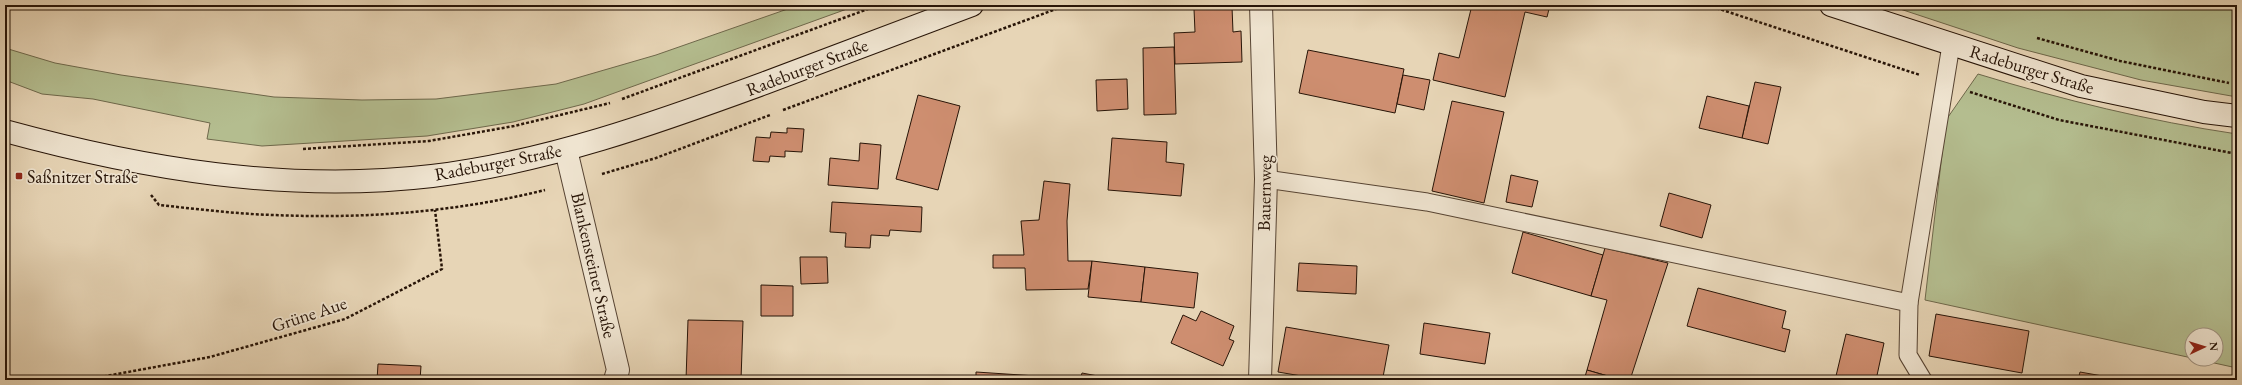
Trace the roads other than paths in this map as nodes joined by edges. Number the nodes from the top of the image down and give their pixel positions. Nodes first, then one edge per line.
1 (972, 5) edge
2 (1261, 5) edge
3 (1831, 5) edge
4 (1951, 45) junction
5 (2237, 116) edge
6 (5, 131) edge
7 (566, 150) junction
8 (1266, 179) junction
9 (1909, 303) junction
10 (615, 380) edge
11 (1260, 380) edge
12 (1923, 380) edge

1 - 7 main road, Radeburger Straße
2 - 8 main road, Bauernweg
3 - 4 main road, Radeburger Straße
4 - 5 main road, Radeburger Straße
4 - 9 lane
6 - 7 main road, Radeburger Straße
7 - 10 main road, Blankensteiner Straße
8 - 9 lane
8 - 11 main road, Bauernweg
9 - 12 lane

